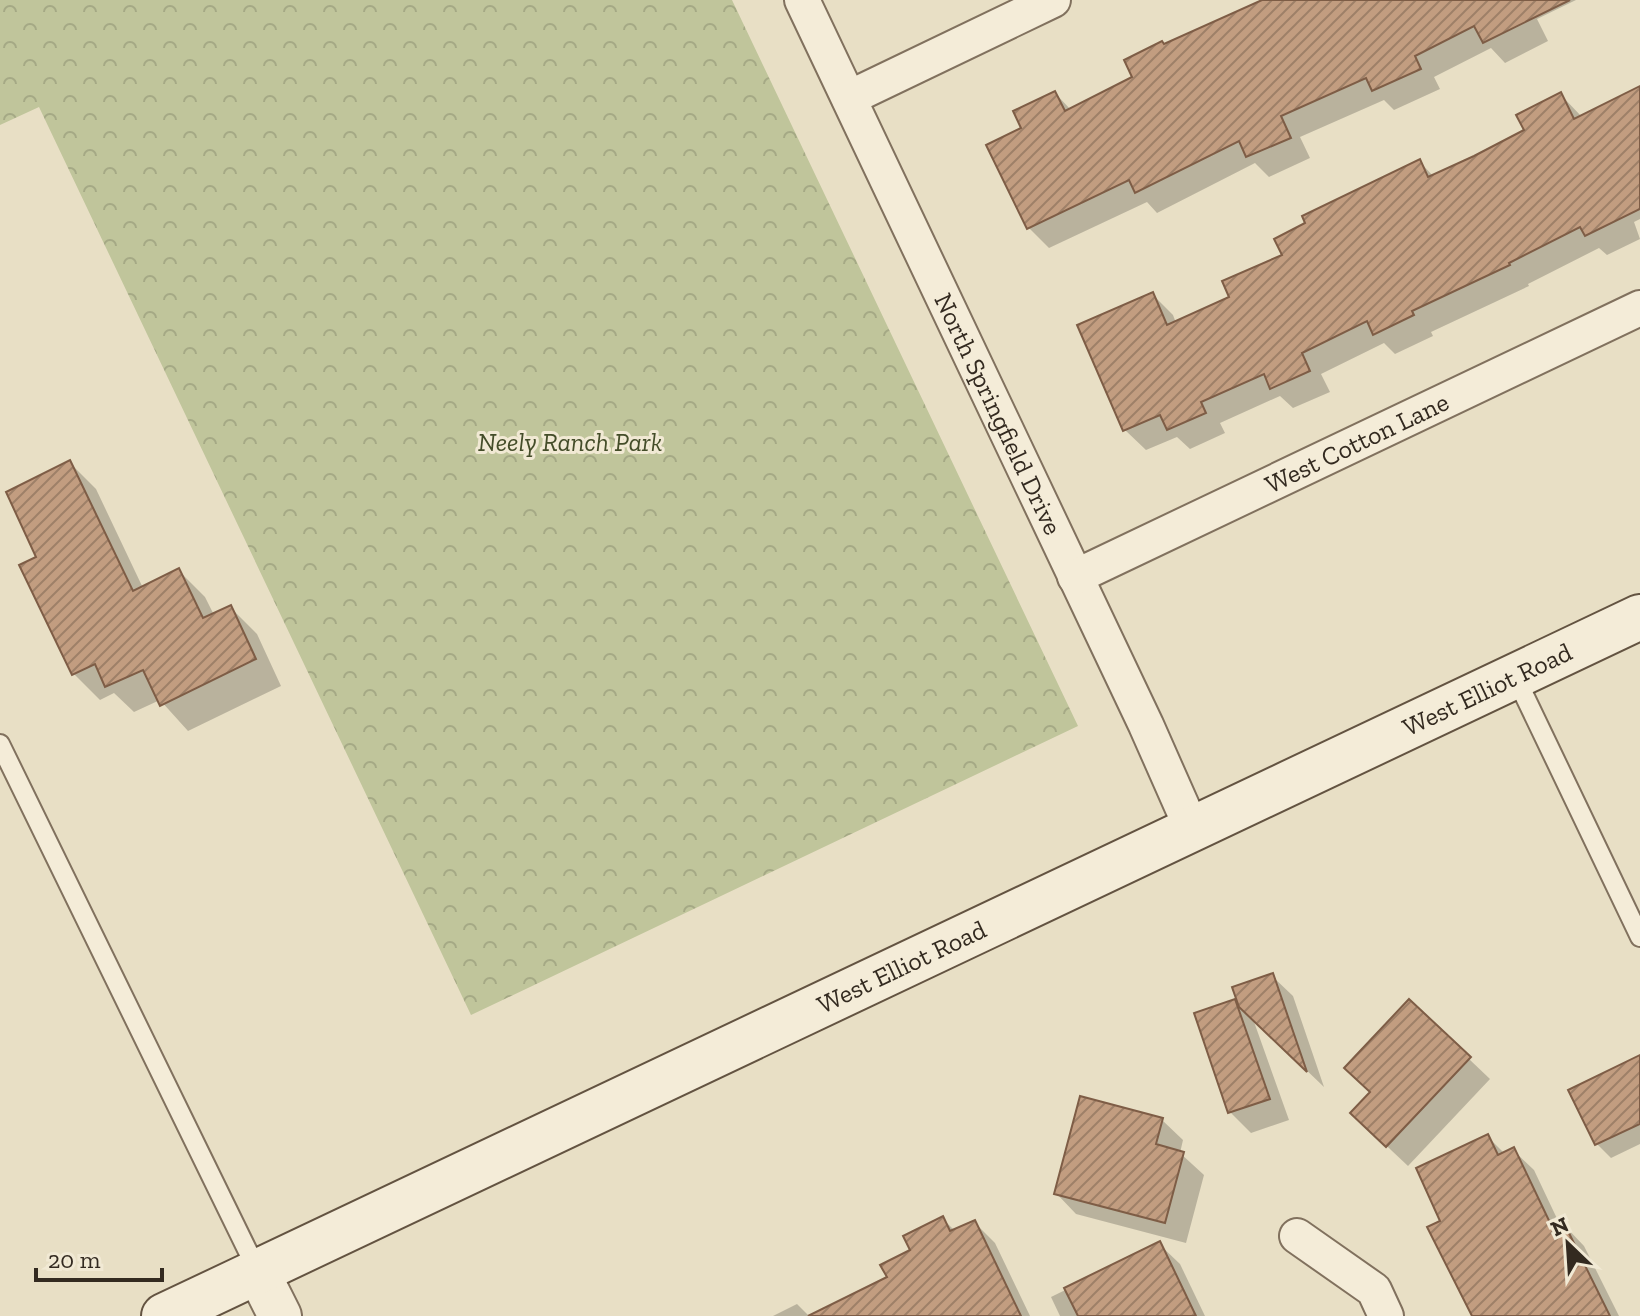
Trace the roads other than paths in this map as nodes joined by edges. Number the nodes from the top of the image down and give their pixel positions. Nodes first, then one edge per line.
1 (802, 0) edge
2 (1053, 0) edge
3 (849, 98) junction
4 (1640, 308) edge
5 (1075, 577) junction
6 (1640, 617) edge
7 (1515, 676) junction
8 (0, 744) edge
9 (1192, 829) junction
10 (1640, 937) edge
11 (1297, 1236) dead end
12 (258, 1272) junction
13 (164, 1316) edge
14 (280, 1316) edge
15 (1386, 1316) edge

1 - 3 street, North Springfield Drive
2 - 3 street
3 - 5 street, North Springfield Drive
4 - 5 street, West Cotton Lane
5 - 9 street, North Springfield Drive
6 - 7 main road, West Elliot Road
7 - 9 main road, West Elliot Road
7 - 10 lane
8 - 12 lane
9 - 12 main road, West Elliot Road
11 - 15 street
12 - 13 main road, West Elliot Road
12 - 14 street

